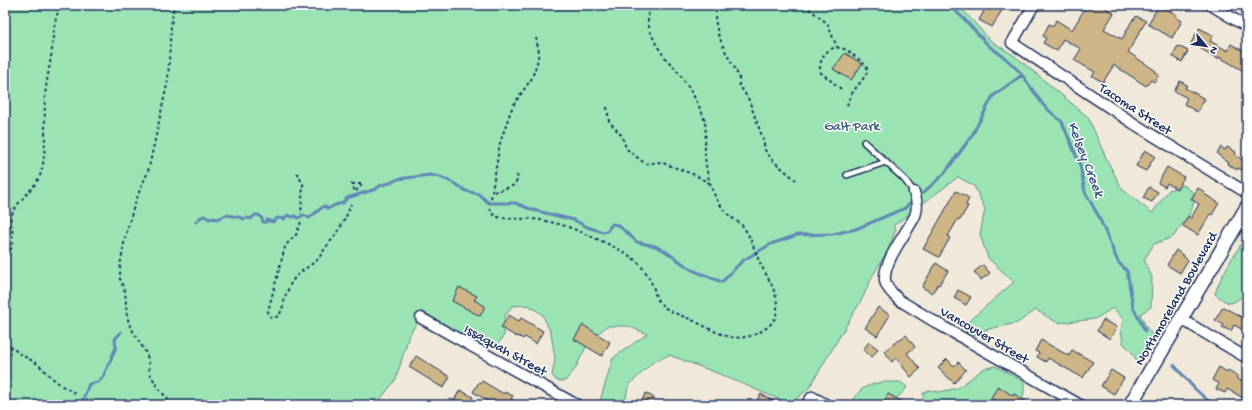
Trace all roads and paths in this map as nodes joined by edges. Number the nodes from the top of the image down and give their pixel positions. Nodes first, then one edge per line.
1 (12, 5) edge
2 (61, 5) edge
3 (174, 5) edge
4 (651, 5) edge
5 (719, 5) edge
6 (804, 5) edge
7 (1034, 5) edge
8 (1211, 5) edge
9 (5, 18) edge
10 (1247, 27) edge
11 (536, 38) dead end
12 (837, 47) junction
13 (841, 89) dead end
14 (847, 106) dead end
15 (607, 107) dead end
16 (864, 142) dead end
17 (886, 162) junction
18 (297, 173) dead end
19 (517, 175) dead end
20 (847, 175) dead end
21 (796, 180) dead end
22 (710, 184) junction
23 (355, 192) joint
24 (493, 192) junction
25 (914, 192) joint
26 (1247, 192) edge
27 (491, 198) dead end
28 (351, 204) dead end
29 (1247, 207) edge
30 (490, 208) dead end
31 (302, 214) dead end
32 (301, 222) dead end
33 (5, 261) edge
34 (421, 318) dead end
35 (1181, 319) junction
36 (5, 342) edge
37 (1247, 358) edge
38 (76, 394) dead end
39 (86, 401) dead end
40 (809, 401) edge
41 (92, 405) edge
42 (172, 405) edge
43 (576, 405) edge
44 (827, 405) edge
45 (1080, 405) edge
46 (1130, 405) edge

1 - 9 path
2 - 33 path
3 - 42 path
4 - 22 path
5 - 21 path
6 - 12 path
7 - 26 street, Tacoma Street
8 - 10 street
11 - 24 path
12 - 13 path
12 - 14 path
15 - 22 path
16 - 17 lane
17 - 20 lane
17 - 25 lane
18 - 31 path
19 - 24 path
22 - 30 path
23 - 23 path
24 - 27 path
25 - 45 street, Vancouver Street
28 - 32 path
29 - 35 street, Northmoreland Boulevard
34 - 43 street, Issaquah Street
35 - 37 street
35 - 46 street, Northmoreland Boulevard
36 - 38 path
39 - 41 path
40 - 44 street

